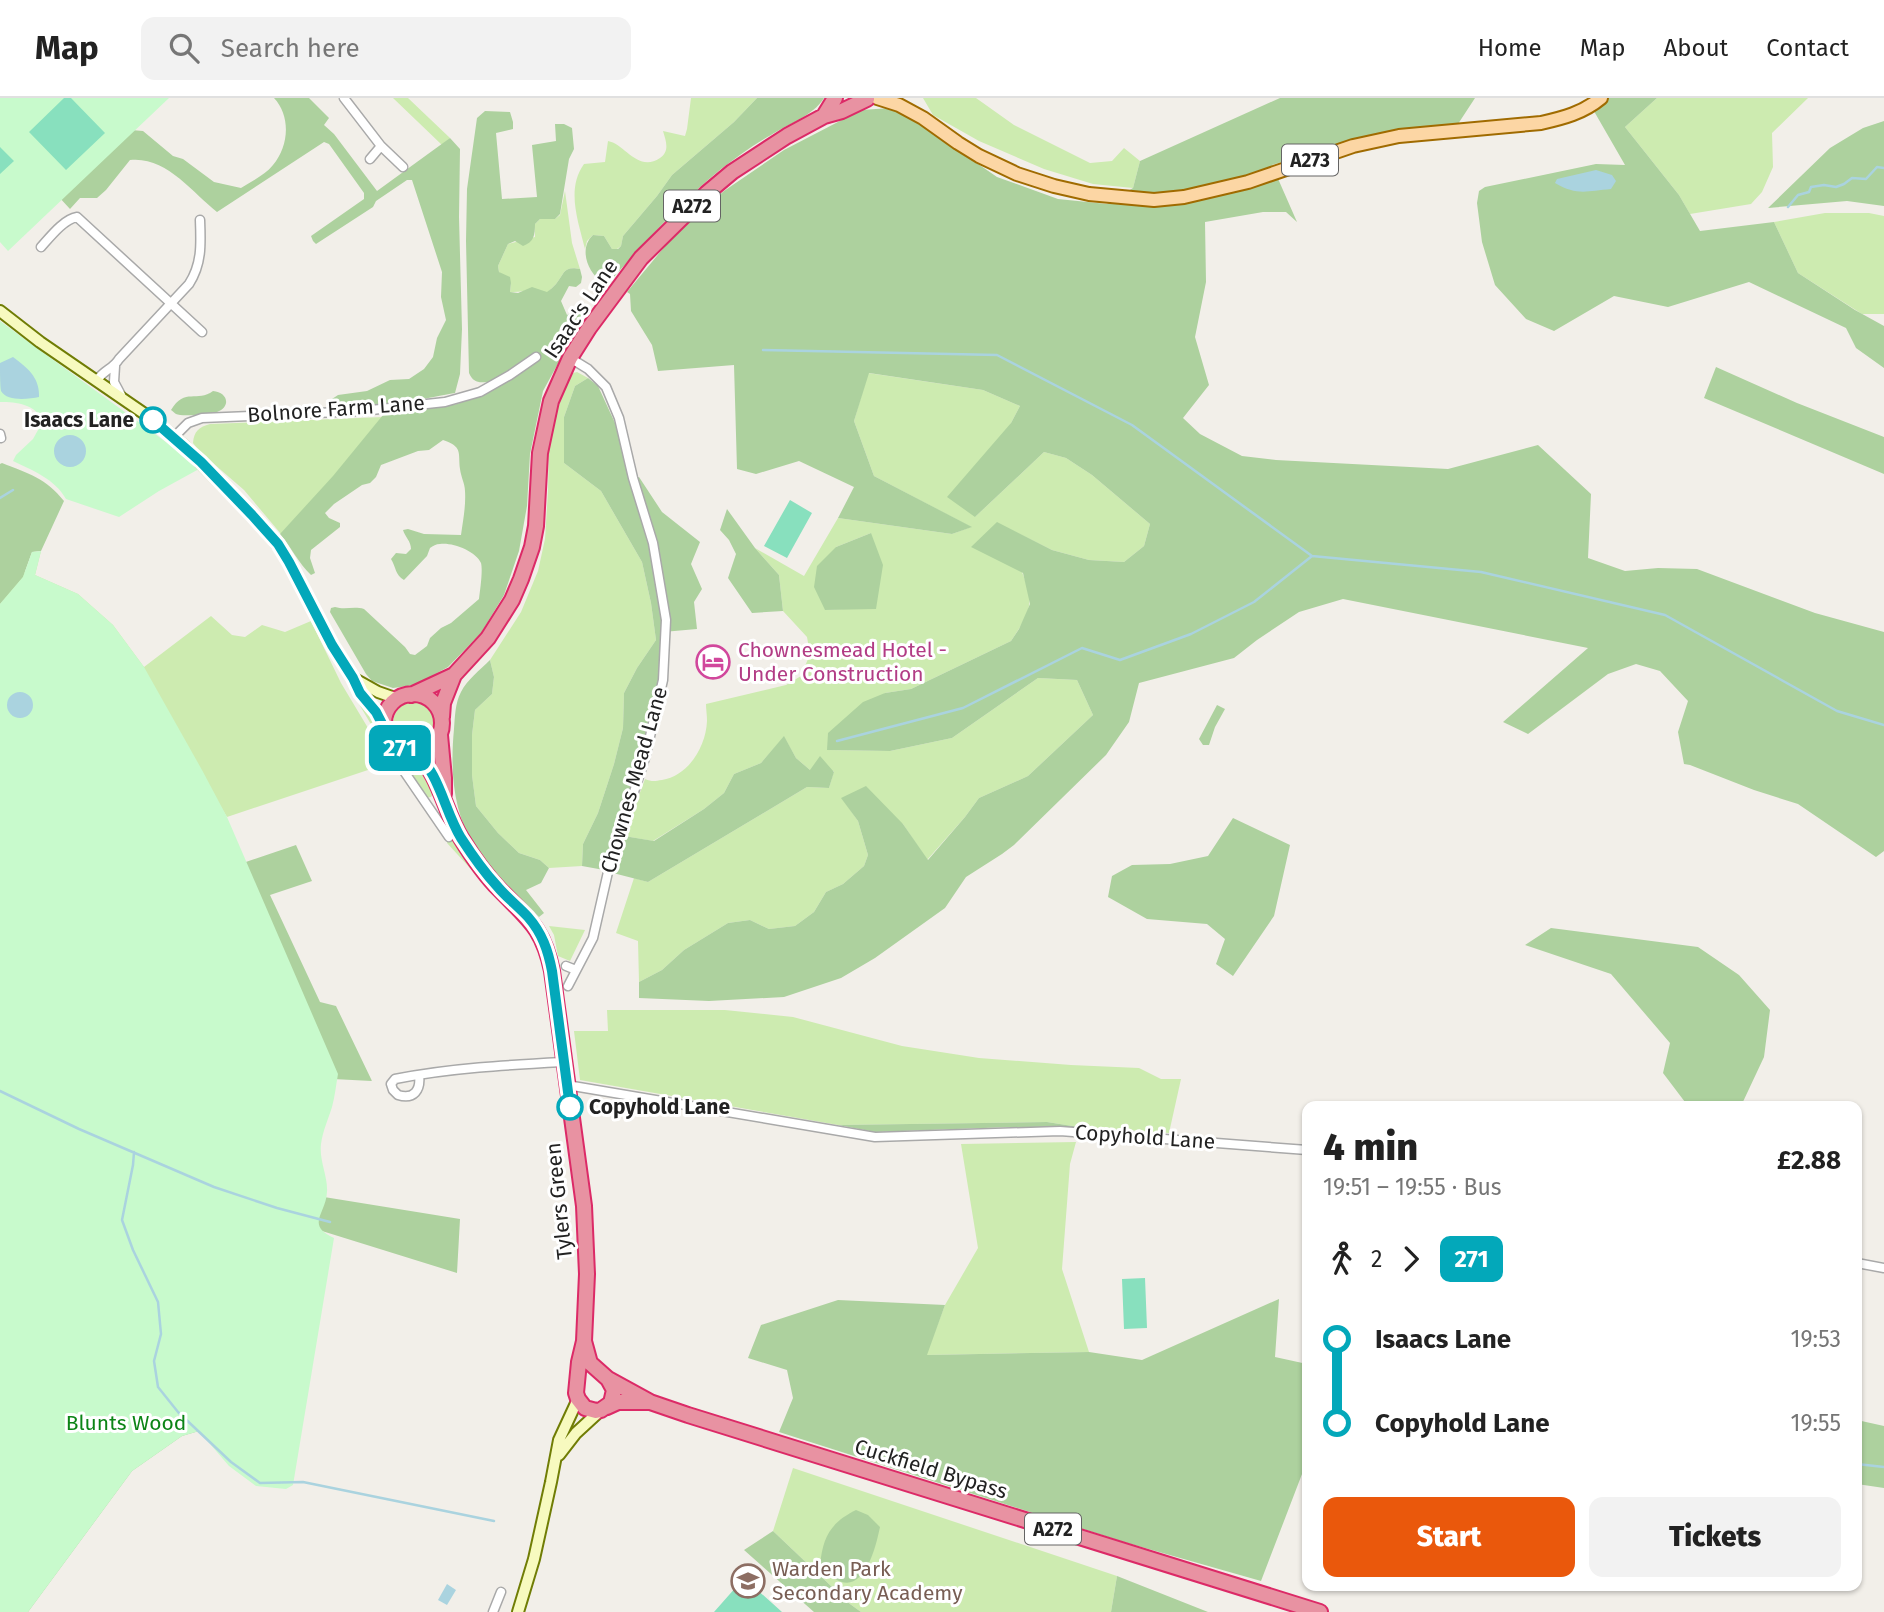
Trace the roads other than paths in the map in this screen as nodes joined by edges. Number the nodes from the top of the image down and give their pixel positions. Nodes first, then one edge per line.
1 (344, 98) edge
2 (835, 98) edge
3 (871, 98) edge
4 (909, 98) edge
5 (1601, 98) edge
6 (824, 116) junction
7 (923, 118) junction
8 (381, 146) junction
9 (370, 159) dead end
10 (403, 167) dead end
11 (200, 220) dead end
12 (41, 247) dead end
13 (172, 303) junction
14 (0, 311) edge
15 (202, 332) dead end
16 (536, 357) dead end
17 (570, 358) junction
18 (115, 366) junction
19 (97, 380) junction
20 (127, 401) junction
21 (174, 437) junction
22 (454, 675) junction
23 (353, 678) junction
24 (405, 697) junction
25 (442, 717) junction
26 (385, 728) junction
27 (440, 735) junction
28 (415, 752) junction
29 (399, 764) dead end
30 (443, 799) junction
31 (426, 804) junction
32 (449, 836) dead end
33 (566, 966) dead end
34 (576, 970) junction
35 (568, 986) dead end
36 (564, 1062) junction
37 (419, 1075) dead end
38 (567, 1084) junction
39 (1302, 1150) edge
40 (1862, 1264) edge
41 (1884, 1269) edge
42 (584, 1341) junction
43 (606, 1377) junction
44 (577, 1393) junction
45 (650, 1402) junction
46 (604, 1409) junction
47 (555, 1461) junction
48 (501, 1592) dead end
49 (493, 1612) edge
50 (518, 1612) edge
51 (1320, 1612) edge

1 - 8 street
2 - 6 highway, Isaac's Lane / A272
3 - 6 highway, Isaac's Lane / A272
3 - 7 main road, Isaac's Lane / A273
4 - 7 main road, Isaac's Lane / A273
5 - 7 main road, Isaac's Lane / A273
6 - 17 highway, Isaac's Lane / A272
8 - 9 street
8 - 10 street
11 - 13 street
12 - 13 street
13 - 15 street
13 - 18 street
14 - 19 main road
16 - 21 street, Bolnore Farm Lane
17 - 22 highway, Isaac's Lane / A272
17 - 34 street, Chownes Mead Lane
18 - 19 street
18 - 20 street
19 - 20 main road
20 - 21 main road
21 - 23 main road
22 - 24 highway, Isaac's Lane / A272
22 - 25 highway, Isaac's Lane / A272
23 - 24 main road
23 - 26 main road
24 - 25 highway
24 - 26 highway
25 - 27 highway
26 - 28 highway
27 - 28 highway
27 - 30 highway, Tylers Green
28 - 30 highway, Tylers Green
29 - 31 street
30 - 31 street
30 - 36 highway, Tylers Green
31 - 32 street
33 - 34 street
34 - 35 street, Chownes Mead Lane
36 - 37 street
36 - 38 highway, Tylers Green
38 - 39 street, Copyhold Lane
38 - 42 highway, Tylers Green
40 - 41 street
42 - 43 highway, Tylers Green
42 - 44 highway, Tylers Green
43 - 44 highway
43 - 45 highway, Cuckfield Bypass / A272
43 - 46 highway
44 - 46 highway
44 - 47 main road, Tylers Green
45 - 46 highway, Cuckfield Bypass / A272
45 - 51 highway, Cuckfield Bypass / A272
46 - 47 main road, Tylers Green
47 - 50 main road, Tylers Green
48 - 49 street

